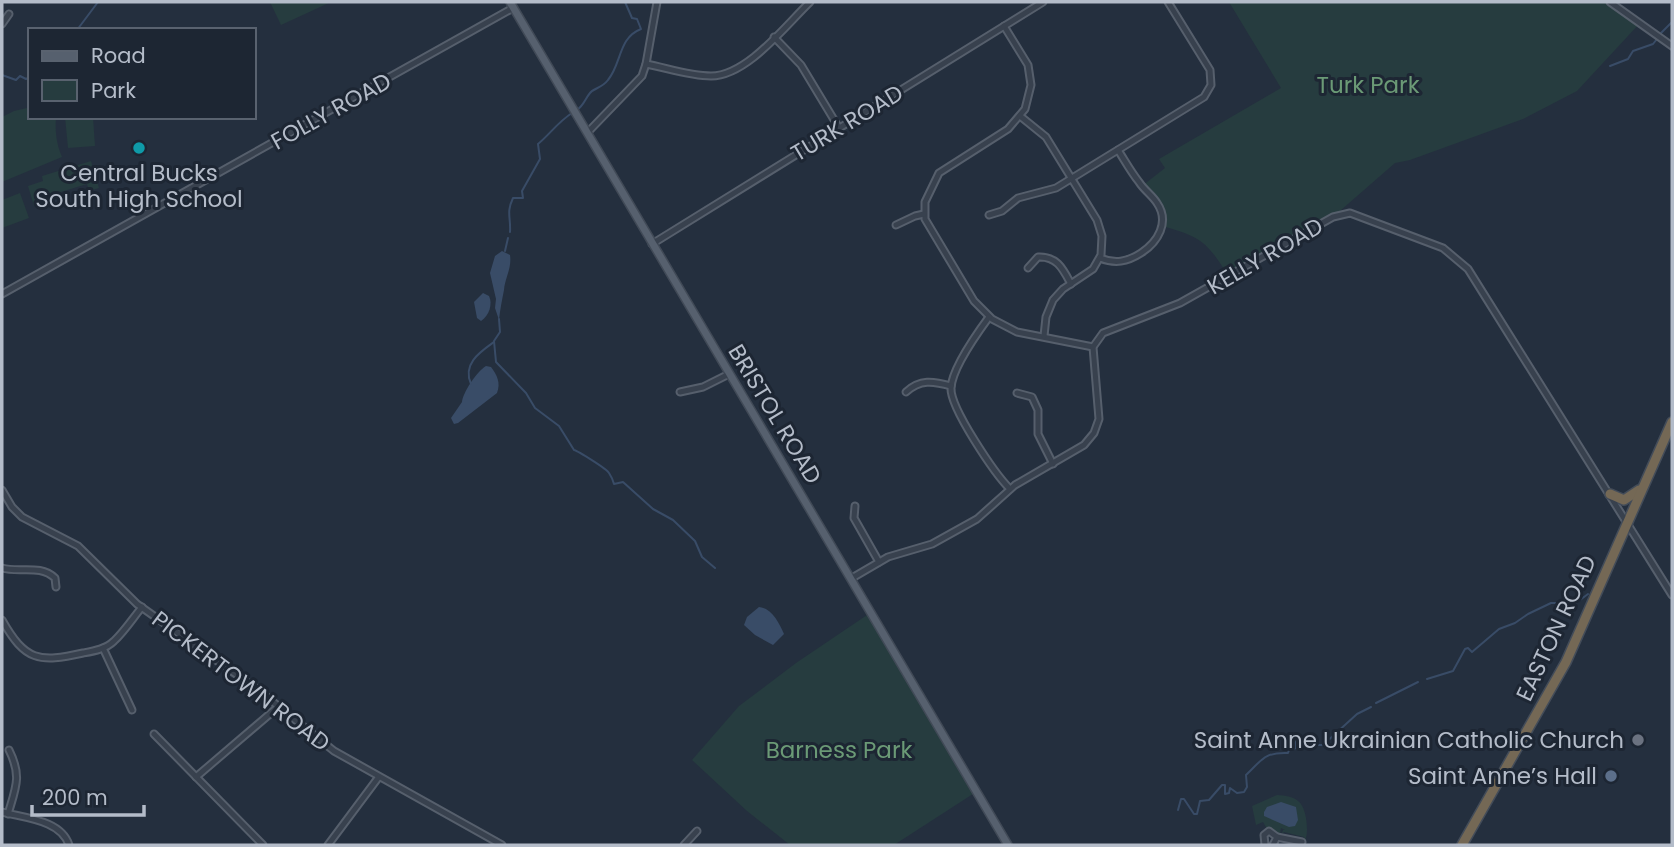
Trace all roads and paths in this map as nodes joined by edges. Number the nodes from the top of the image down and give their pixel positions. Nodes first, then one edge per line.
1 (657, 2) edge
2 (810, 2) edge
3 (1043, 2) edge
4 (1168, 2) edge
5 (1610, 2) edge
6 (512, 5) edge
7 (9, 14) dead end
8 (2, 24) edge
9 (1004, 26) junction
10 (774, 37) junction
11 (1672, 46) edge
12 (646, 64) junction
13 (1020, 116) junction
14 (839, 128) junction
15 (588, 132) junction
16 (1118, 150) junction
17 (1072, 178) junction
18 (924, 214) junction
19 (989, 215) dead end
20 (896, 225) dead end
21 (652, 244) junction
22 (1100, 258) junction
23 (1028, 268) dead end
24 (1071, 284) junction
25 (2, 294) edge
26 (989, 317) junction
27 (1044, 336) junction
28 (1093, 347) junction
29 (729, 374) junction
30 (951, 386) junction
31 (680, 391) dead end
32 (906, 392) dead end
33 (1017, 393) dead end
34 (1672, 422) edge
35 (1053, 464) junction
36 (1642, 486) junction
37 (1010, 489) junction
38 (2, 490) edge
39 (1610, 494) junction
40 (855, 506) dead end
41 (1627, 522) junction
42 (879, 562) junction
43 (2, 568) edge
44 (852, 578) junction
45 (56, 587) dead end
46 (1672, 595) edge
47 (142, 607) junction
48 (2, 621) edge
49 (103, 648) junction
50 (278, 707) junction
51 (132, 710) dead end
52 (154, 734) dead end
53 (9, 750) dead end
54 (196, 777) junction
55 (378, 778) junction
56 (5, 813) edge
57 (697, 831) dead end
58 (1276, 837) junction
59 (1302, 842) dead end
60 (69, 845) edge
61 (263, 845) edge
62 (328, 845) edge
63 (502, 845) edge
64 (684, 845) edge
65 (1008, 845) edge
66 (1265, 845) edge
67 (1273, 845) edge
68 (1462, 845) edge

1 - 12 street
2 - 10 street
3 - 9 street, TURK ROAD
4 - 16 street
5 - 11 street
6 - 15 main road, BRISTOL ROAD
6 - 25 street, FOLLY ROAD
7 - 8 street
9 - 13 street
9 - 14 street, TURK ROAD
10 - 12 street
10 - 14 street
12 - 15 street
13 - 17 street
13 - 18 street
14 - 21 street, TURK ROAD
15 - 21 main road, BRISTOL ROAD
16 - 17 street
16 - 22 street
17 - 19 street
17 - 22 street
18 - 20 street
18 - 26 street
21 - 29 main road, BRISTOL ROAD
22 - 24 street
23 - 24 street
24 - 27 street
26 - 27 street
26 - 30 street
27 - 28 street
28 - 35 street
28 - 39 street, KELLY ROAD
29 - 31 street
29 - 44 main road, BRISTOL ROAD
30 - 32 street
30 - 37 street
33 - 35 street
34 - 36 highway, EASTON ROAD
35 - 37 street
36 - 39 highway
36 - 41 highway, EASTON ROAD
37 - 42 street
38 - 47 street, PICKERTOWN ROAD
39 - 41 street, KELLY ROAD
40 - 42 street
41 - 46 street, KELLY ROAD
41 - 68 highway, EASTON ROAD
42 - 44 street
43 - 45 street
44 - 65 main road, BRISTOL ROAD
47 - 49 street
47 - 50 street, PICKERTOWN ROAD
48 - 49 street
49 - 51 street
50 - 54 street
50 - 55 street, PICKERTOWN ROAD
52 - 54 street
53 - 56 street
54 - 61 street
55 - 62 street
55 - 63 street, PICKERTOWN ROAD
56 - 60 street
57 - 64 street
58 - 59 street
58 - 66 street
58 - 67 street

